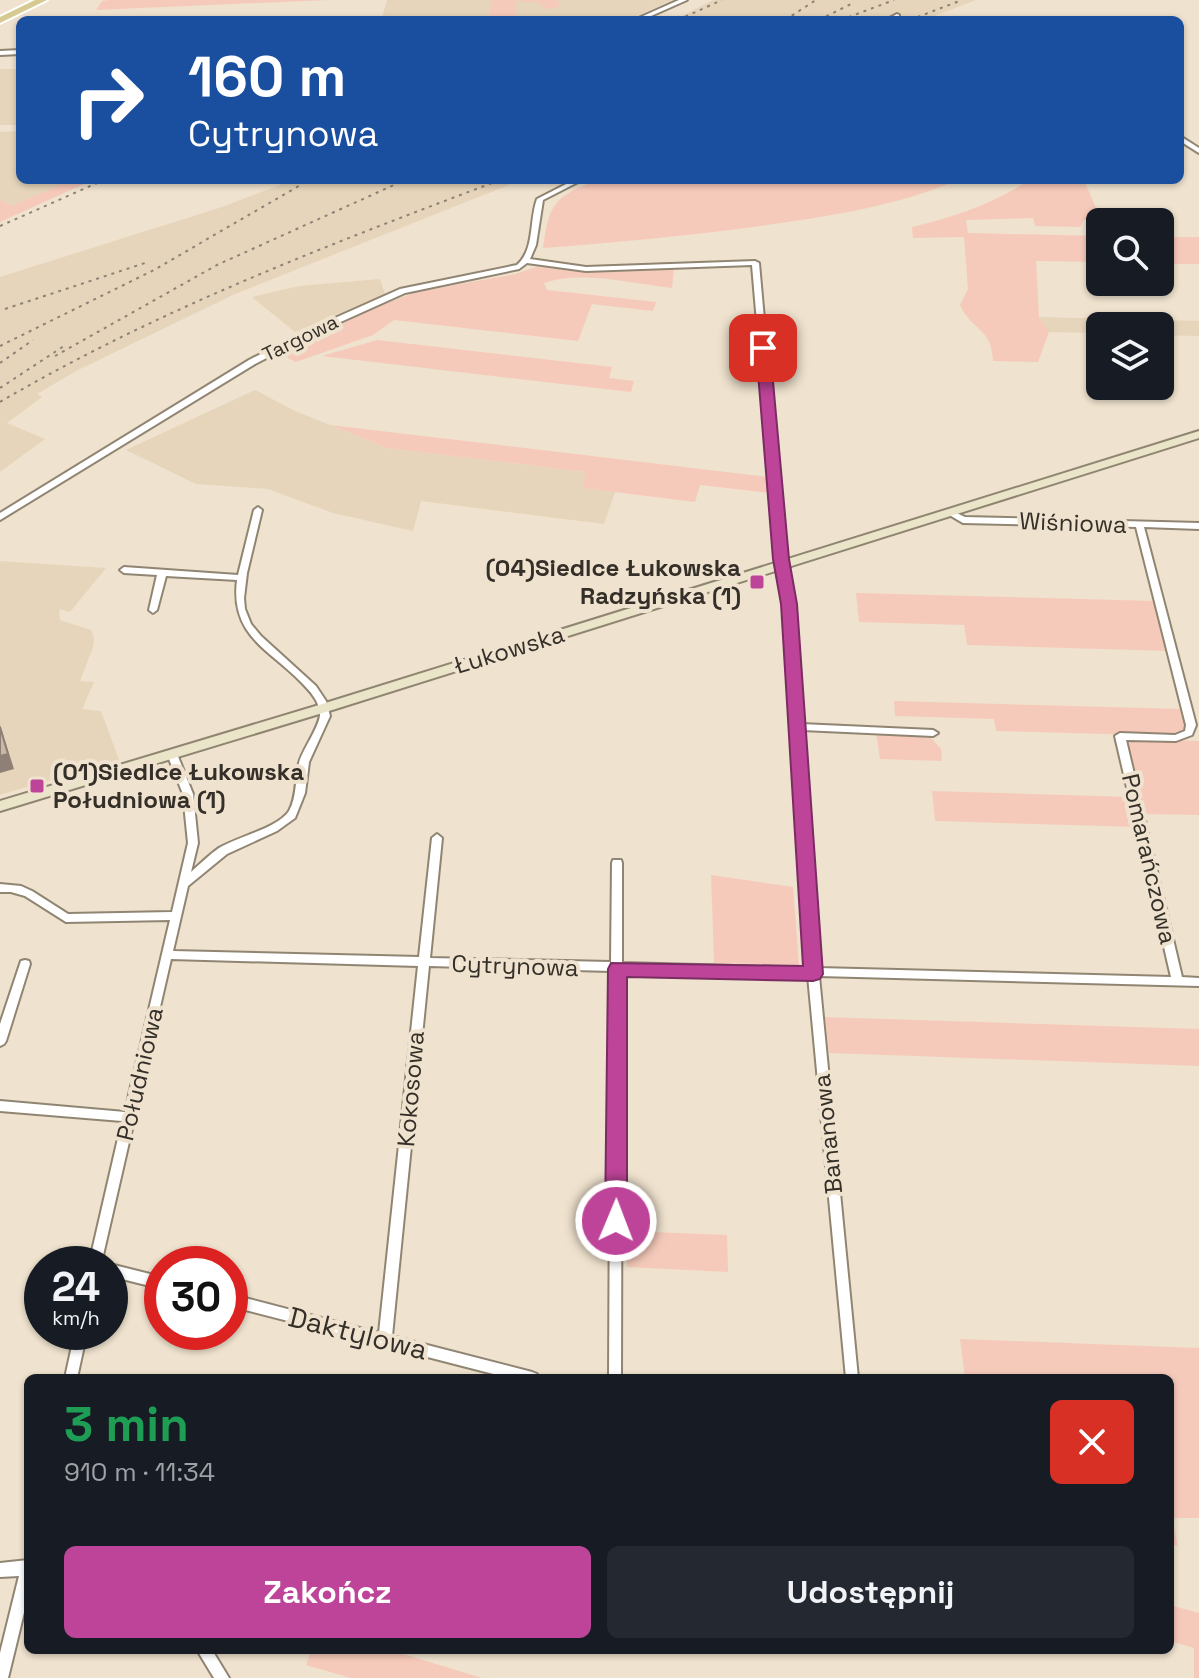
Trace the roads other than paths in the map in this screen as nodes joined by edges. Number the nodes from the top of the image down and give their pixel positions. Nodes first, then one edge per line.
1 (42, 0) edge
2 (684, 0) edge
3 (646, 16) edge
4 (0, 20) edge
5 (571, 184) edge
6 (527, 261) junction
7 (1199, 434) edge
8 (258, 510) dead end
9 (950, 513) junction
10 (0, 517) edge
11 (1139, 524) junction
12 (1199, 526) edge
13 (782, 564) junction
14 (124, 570) dead end
15 (162, 574) junction
16 (243, 578) junction
17 (153, 610) dead end
18 (324, 708) junction
19 (798, 727) junction
20 (933, 733) dead end
21 (172, 754) junction
22 (0, 806) edge
23 (437, 838) dead end
24 (617, 863) dead end
25 (183, 884) junction
26 (0, 888) edge
27 (176, 916) junction
28 (167, 955) junction
29 (423, 963) junction
30 (25, 964) dead end
31 (617, 969) junction
32 (813, 974) junction
33 (1178, 982) junction
34 (1199, 982) edge
35 (0, 1041) edge
36 (0, 1106) edge
37 (130, 1117) junction
38 (99, 1246) edge
39 (248, 1305) edge
40 (385, 1340) junction
41 (77, 1350) edge
42 (72, 1374) edge
43 (517, 1374) edge
44 (615, 1374) edge
45 (852, 1374) edge
46 (24, 1567) edge
47 (0, 1570) edge
48 (24, 1583) edge
49 (207, 1654) edge
50 (1, 1678) edge
51 (222, 1678) edge

1 - 4 main road
2 - 3 street
5 - 6 street
6 - 10 street, Targowa
6 - 13 street, Bananowa
7 - 9 main road, Łukowska
8 - 16 street
9 - 11 street, Wiśniowa
9 - 13 main road, Łukowska
11 - 12 street, Wiśniowa
11 - 33 street, Pomarańczowa
13 - 18 main road, Łukowska
13 - 19 street, Bananowa
14 - 15 street
15 - 16 street
15 - 17 street
16 - 18 street
18 - 21 main road, Łukowska
18 - 25 street
19 - 20 street
19 - 32 street, Bananowa
21 - 22 main road, Łukowska
21 - 25 street, Południowa
23 - 29 street, Kokosowa
24 - 31 street
25 - 27 street, Południowa
26 - 27 street
27 - 28 street, Południowa
28 - 29 street, Cytrynowa
28 - 37 street, Południowa
29 - 31 street, Cytrynowa
29 - 40 street, Kokosowa
30 - 35 street
31 - 32 street, Cytrynowa
31 - 44 street
32 - 33 street, Cytrynowa
32 - 45 street, Bananowa
33 - 34 street, Cytrynowa
36 - 37 street
37 - 38 street, Południowa
39 - 40 street, Daktylowa
40 - 43 street, Daktylowa
41 - 42 street
46 - 47 street
48 - 50 street
49 - 51 street

